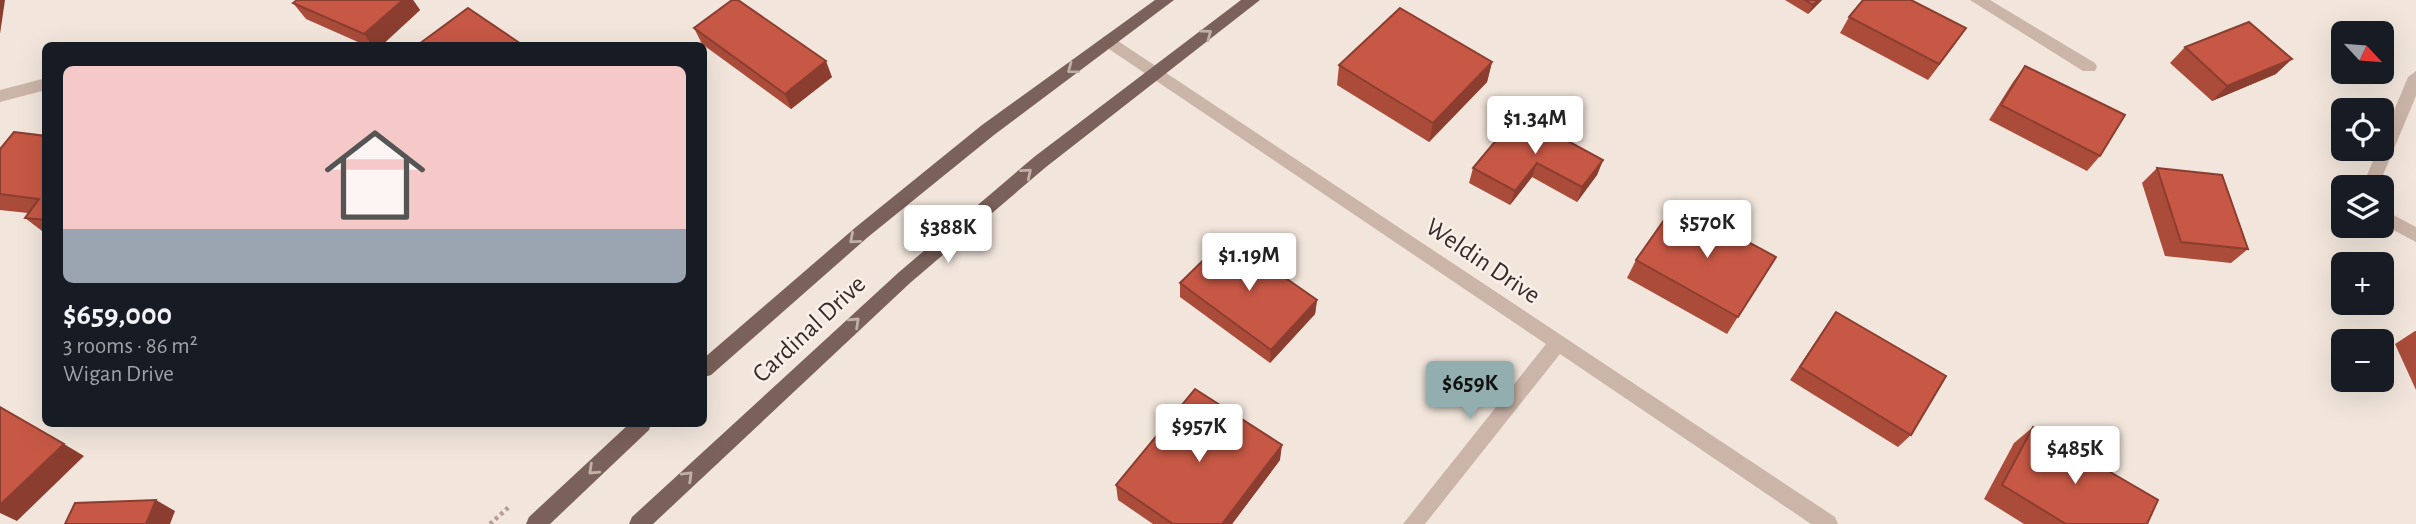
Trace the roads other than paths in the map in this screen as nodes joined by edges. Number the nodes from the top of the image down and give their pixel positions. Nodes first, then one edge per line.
1 (1166, 0) edge
2 (1252, 0) edge
3 (1978, 0) edge
4 (1109, 41) junction
5 (2090, 67) dead end
6 (1156, 73) junction
7 (2416, 77) edge
8 (42, 85) edge
9 (0, 96) edge
10 (2375, 175) edge
11 (2394, 223) edge
12 (2416, 235) edge
13 (1558, 342) junction
14 (707, 366) edge
15 (639, 427) edge
16 (536, 524) edge
17 (639, 524) edge
18 (1413, 524) edge
19 (1828, 524) edge

1 - 4 main road, Cardinal Drive
6 -> 2 main road, Cardinal Drive
3 - 5 street
4 - 6 street, Weldin Drive
4 -> 14 main road, Cardinal Drive
6 - 13 street, Weldin Drive
17 -> 6 main road, Cardinal Drive
7 - 10 street
8 - 9 street
11 - 12 street
13 - 18 street
13 - 19 street, Weldin Drive
15 -> 16 main road

